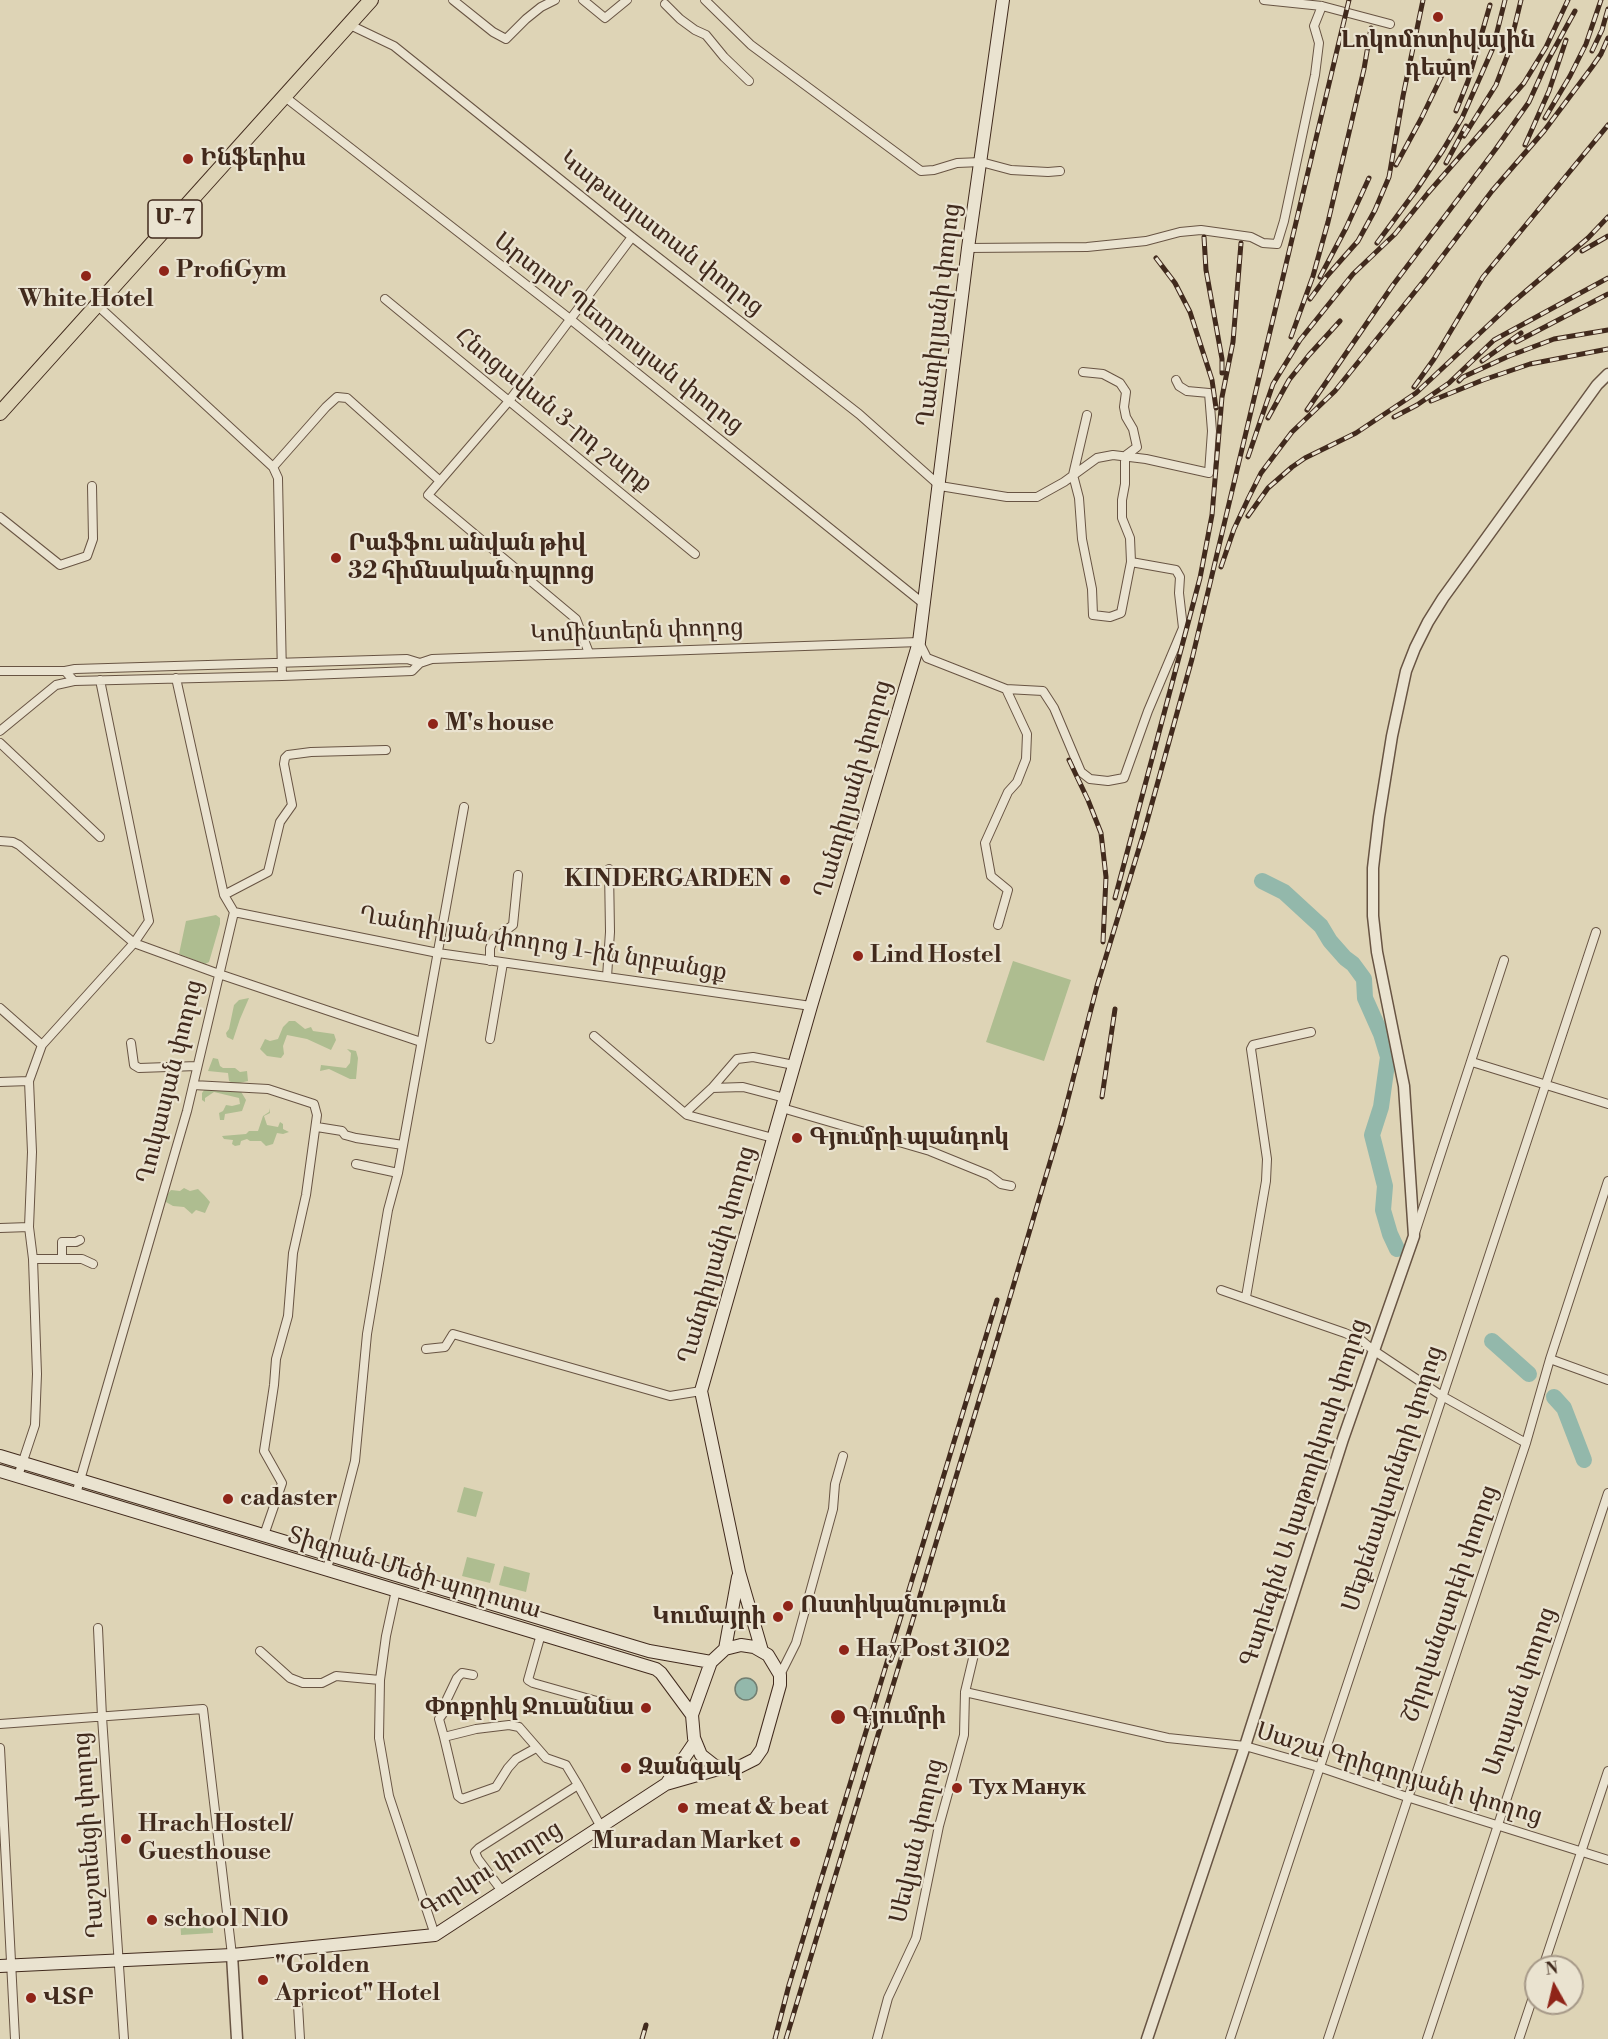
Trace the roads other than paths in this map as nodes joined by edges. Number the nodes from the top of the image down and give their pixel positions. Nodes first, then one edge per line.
1 (371, 0) edge
2 (453, 0) edge
3 (555, 0) edge
4 (583, 0) edge
5 (627, 0) edge
6 (705, 0) edge
7 (1003, 0) edge
8 (1264, 0) edge
9 (667, 1) edge
10 (1322, 6) junction
11 (1390, 24) dead end
12 (350, 25) junction
13 (749, 81) dead end
14 (285, 97) junction
15 (981, 162) junction
16 (1060, 171) dead end
17 (632, 237) junction
18 (968, 248) junction
19 (385, 299) dead end
20 (97, 305) junction
21 (570, 319) junction
22 (1083, 372) dead end
23 (1608, 374) edge
24 (1176, 380) dead end
25 (509, 401) junction
26 (0, 413) edge
27 (1087, 415) dead end
28 (1125, 456) junction
29 (273, 467) junction
30 (1073, 475) junction
31 (440, 481) junction
32 (92, 486) dead end
33 (940, 486) junction
34 (0, 517) edge
35 (695, 554) dead end
36 (1131, 562) junction
37 (924, 604) junction
38 (920, 642) junction
39 (589, 653) junction
40 (420, 663) junction
41 (282, 664) junction
42 (65, 671) junction
43 (0, 672) edge
44 (282, 676) junction
45 (176, 678) junction
46 (100, 680) junction
47 (74, 681) junction
48 (1006, 689) junction
49 (0, 731) edge
50 (0, 743) edge
51 (386, 750) dead end
52 (464, 807) dead end
53 (100, 837) dead end
54 (0, 841) edge
55 (609, 869) dead end
56 (518, 875) dead end
57 (224, 895) junction
58 (234, 912) junction
59 (998, 925) dead end
60 (1596, 932) dead end
61 (134, 943) junction
62 (438, 953) junction
63 (1504, 960) dead end
64 (490, 961) junction
65 (503, 963) junction
66 (219, 974) junction
67 (607, 977) junction
68 (811, 1006) junction
69 (0, 1008) edge
70 (1311, 1032) dead end
71 (594, 1036) dead end
72 (490, 1039) dead end
73 (131, 1042) dead end
74 (421, 1042) junction
75 (42, 1045) junction
76 (1472, 1062) junction
77 (794, 1065) junction
78 (197, 1066) junction
79 (29, 1081) junction
80 (0, 1082) edge
81 (193, 1085) junction
82 (1545, 1085) junction
83 (712, 1088) junction
84 (784, 1103) junction
85 (1608, 1104) edge
86 (685, 1113) junction
87 (317, 1127) junction
88 (773, 1138) junction
89 (403, 1145) junction
90 (356, 1164) dead end
91 (398, 1173) junction
92 (1608, 1181) edge
93 (1011, 1186) dead end
94 (29, 1227) junction
95 (0, 1228) edge
96 (1414, 1236) junction
97 (33, 1259) junction
98 (62, 1259) junction
99 (74, 1259) junction
100 (93, 1264) dead end
101 (1221, 1290) dead end
102 (1246, 1297) junction
103 (426, 1349) dead end
104 (1373, 1350) junction
105 (1550, 1359) junction
106 (1608, 1380) edge
107 (701, 1391) junction
108 (1442, 1395) junction
109 (1526, 1443) junction
110 (0, 1456) edge
111 (843, 1456) dead end
112 (22, 1463) junction
113 (0, 1471) edge
114 (18, 1476) junction
115 (80, 1480) junction
116 (1608, 1493) edge
117 (76, 1494) junction
118 (264, 1535) junction
119 (331, 1555) junction
120 (327, 1569) junction
121 (739, 1572) junction
122 (396, 1590) junction
123 (98, 1628) dead end
124 (541, 1634) junction
125 (976, 1646) dead end
126 (725, 1649) junction
127 (260, 1651) dead end
128 (762, 1651) junction
129 (711, 1662) junction
130 (473, 1675) dead end
131 (780, 1675) junction
132 (380, 1680) junction
133 (965, 1692) junction
134 (611, 1706) dead end
135 (692, 1715) junction
136 (102, 1717) junction
137 (0, 1724) edge
138 (444, 1737) junction
139 (695, 1742) junction
140 (1245, 1746) junction
141 (0, 1748) edge
142 (536, 1748) junction
143 (1319, 1767) junction
144 (722, 1768) junction
145 (1608, 1771) edge
146 (667, 1783) junction
147 (578, 1785) junction
148 (1407, 1797) junction
149 (1496, 1826) junction
150 (601, 1827) junction
151 (1581, 1852) junction
152 (1608, 1860) edge
153 (502, 1891) junction
154 (435, 1935) junction
155 (232, 1955) junction
156 (1547, 1955) edge
157 (118, 1960) junction
158 (5, 1966) edge
159 (298, 2005) dead end
160 (1527, 2015) edge
161 (15, 2039) edge
162 (124, 2039) edge
163 (237, 2039) edge
164 (300, 2039) edge
165 (877, 2039) edge
166 (1147, 2039) edge
167 (1230, 2039) edge
168 (1328, 2039) edge
169 (1427, 2039) edge
170 (1519, 2039) edge

1 - 12 highway, Մ-7
2 - 3 street
4 - 5 street
6 - 15 street
7 - 15 main road, Ղանդիլյանի փողոց
8 - 10 street
9 - 13 street
10 - 11 street
10 - 18 street
12 - 14 highway, Մ-7
12 - 17 street, Կաթսայատան փողոց
14 - 20 highway, Մ-7
14 - 21 street, Արտյոմ Պետրոսյան փողոց
15 - 16 street
15 - 18 main road, Ղանդիլյանի փողոց
17 - 21 street
17 - 33 street, Կաթսայատան փողոց
18 - 33 main road, Ղանդիլյանի փողոց
19 - 25 street, Հնոցավան 3-րդ շարք
20 - 26 highway, Մ-7
20 - 29 street
21 - 25 street
21 - 37 street, Արտյոմ Պետրոսյան փողոց
22 - 28 street
23 - 96 street
24 - 28 street
25 - 31 street
25 - 35 street, Հնոցավան 3-րդ շարք
27 - 30 street
28 - 30 street
28 - 36 street
29 - 31 street
29 - 41 street
30 - 33 street
30 - 36 street
31 - 39 street
32 - 34 street
33 - 37 main road, Ղանդիլյանի փողոց
36 - 48 street
37 - 38 main road, Ղանդիլյանի փողոց
38 - 39 street, Կոմինտերն փողոց
38 - 48 street
38 - 68 main road, Ղանդիլյանի փողոց
39 - 40 street, Կոմինտերն փողոց
40 - 41 street
40 - 44 street, Կոմինտերն փողոց
41 - 42 street
41 - 44 street
42 - 43 street
42 - 47 street
44 - 45 street, Կոմինտերն փողոց
45 - 46 street, Կոմինտերն փողոց
45 - 57 street
46 - 47 street, Կոմինտերն փողոց
46 - 61 street
47 - 49 street
48 - 59 street
50 - 53 street
51 - 57 street
52 - 62 street
54 - 61 street
55 - 67 street
56 - 64 street
57 - 58 street
58 - 62 street, Ղանդիլյան փողոց 1-ին նրբանցք
58 - 66 street, Ղուկասյան փողոց
60 - 82 street, Մեքենավարների փողոց
61 - 66 street
61 - 75 street
62 - 64 street, Ղանդիլյան փողոց 1-ին նրբանցք
62 - 74 street
63 - 76 street, Գարեգին Ա կաթողիկոսի փողոց
64 - 65 street, Ղանդիլյան փողոց 1-ին նրբանցք
65 - 67 street, Ղանդիլյան փողոց 1-ին նրբանցք
65 - 72 street
66 - 74 street
66 - 78 street, Ղուկասյան փողոց
67 - 68 street, Ղանդիլյան փողոց 1-ին նրբանցք
68 - 77 main road, Ղանդիլյանի փողոց
69 - 75 street
70 - 102 street
71 - 86 street
73 - 78 street
74 - 89 street
75 - 79 street
76 - 82 street
76 - 96 street, Գարեգին Ա կաթողիկոսի փողոց
77 - 83 street
77 - 84 main road, Ղանդիլյանի փողոց
78 - 81 street, Ղուկասյան փողոց
79 - 80 street
79 - 94 street
81 - 87 street
81 - 115 street, Ղուկասյան փողոց
82 - 85 street
82 - 108 street, Մեքենավարների փողոց
83 - 84 street
83 - 86 street
84 - 88 main road, Ղանդիլյանի փողոց
84 - 93 street
86 - 88 street
87 - 89 street
87 - 118 street
88 - 107 main road, Ղանդիլյանի փողոց
89 - 91 street
90 - 91 street
91 - 119 street
92 - 105 street, Շիրվանզադեի փողոց
94 - 95 street
94 - 97 street
96 - 104 street, Գարեգին Ա կաթողիկոսի փողոց
97 - 98 street
97 - 112 street
98 - 99 street
98 - 99 street
99 - 100 street
101 - 102 street
102 - 104 street
103 - 107 street
104 - 108 street
104 - 140 street, Գարեգին Ա կաթողիկոսի փողոց
105 - 106 street
105 - 109 street, Շիրվանզադեի փողոց
107 - 121 main road, Ղանդիլյանի փողոց
108 - 109 street
108 - 143 street, Մեքենավարների փողոց
109 - 148 street, Շիրվանզադեի փողոց
110 - 112 main road, Տիգրան Մեծի պողոտա
111 - 131 street
112 - 114 street
112 - 115 main road, Տիգրան Մեծի պողոտա
113 - 114 main road, Տիգրան Մեծի պողոտա
114 - 117 main road, Տիգրան Մեծի պողոտա
115 - 117 street, Ղուկասյան փողոց
115 - 118 main road, Տիգրան Մեծի պողոտա
116 - 149 street, Աղայան փողոց
117 - 120 main road, Տիգրան Մեծի պողոտա
118 - 119 main road, Տիգրան Մեծի պողոտա
119 - 120 street
119 - 129 main road, Տիգրան Մեծի պողոտա
120 - 122 main road, Տիգրան Մեծի պողոտա
121 - 126 main road, Ղանդիլյանի փողոց
121 - 128 main road, Ղանդիլյանի փողոց
122 - 124 main road, Տիգրան Մեծի պողոտա
122 - 132 street
123 - 136 street, Դաշտենցի փողոց
124 - 134 street
124 - 135 main road, Տիգրան Մեծի պողոտա
125 - 133 street, Սեվյան փողոց
126 - 128 main road
126 - 129 main road
127 - 132 street
128 - 131 main road
129 - 135 main road
130 - 138 street
131 - 144 main road
132 - 154 street
133 - 140 street, Սաշա Գրիգորյանի փողոց
133 - 165 street, Սեվյան փողոց
135 - 139 main road
136 - 137 street
136 - 155 street
136 - 157 street, Դաշտենցի փողոց
138 - 142 street
138 - 142 street
139 - 144 main road
139 - 146 main road, Գորկու փողոց
140 - 143 street, Սաշա Գրիգորյանի փողոց
140 - 166 street, Գարեգին Ա կաթողիկոսի փողոց
141 - 158 street
142 - 147 street
143 - 148 street, Սաշա Գրիգորյանի փողոց
143 - 167 street, Մեքենավարների փողոց
144 - 146 main road, Գորկու փողոց
145 - 151 street
146 - 150 main road, Գորկու փողոց
147 - 150 street
147 - 153 street
148 - 149 street, Սաշա Գրիգորյանի փողոց
148 - 168 street, Շիրվանզադեի փողոց
149 - 151 street, Սաշա Գրիգորյանի փողոց
149 - 169 street, Աղայան փողոց
150 - 153 main road, Գորկու փողոց
151 - 152 street, Սաշա Գրիգորյանի փողոց
151 - 156 street
153 - 154 main road, Գորկու փողոց
154 - 155 main road, Գորկու փողոց
155 - 157 main road, Գորկու փողոց
155 - 163 street
157 - 158 main road, Գորկու փողոց
157 - 162 street, Դաշտենցի փողոց
158 - 161 street
159 - 164 street
160 - 170 street

